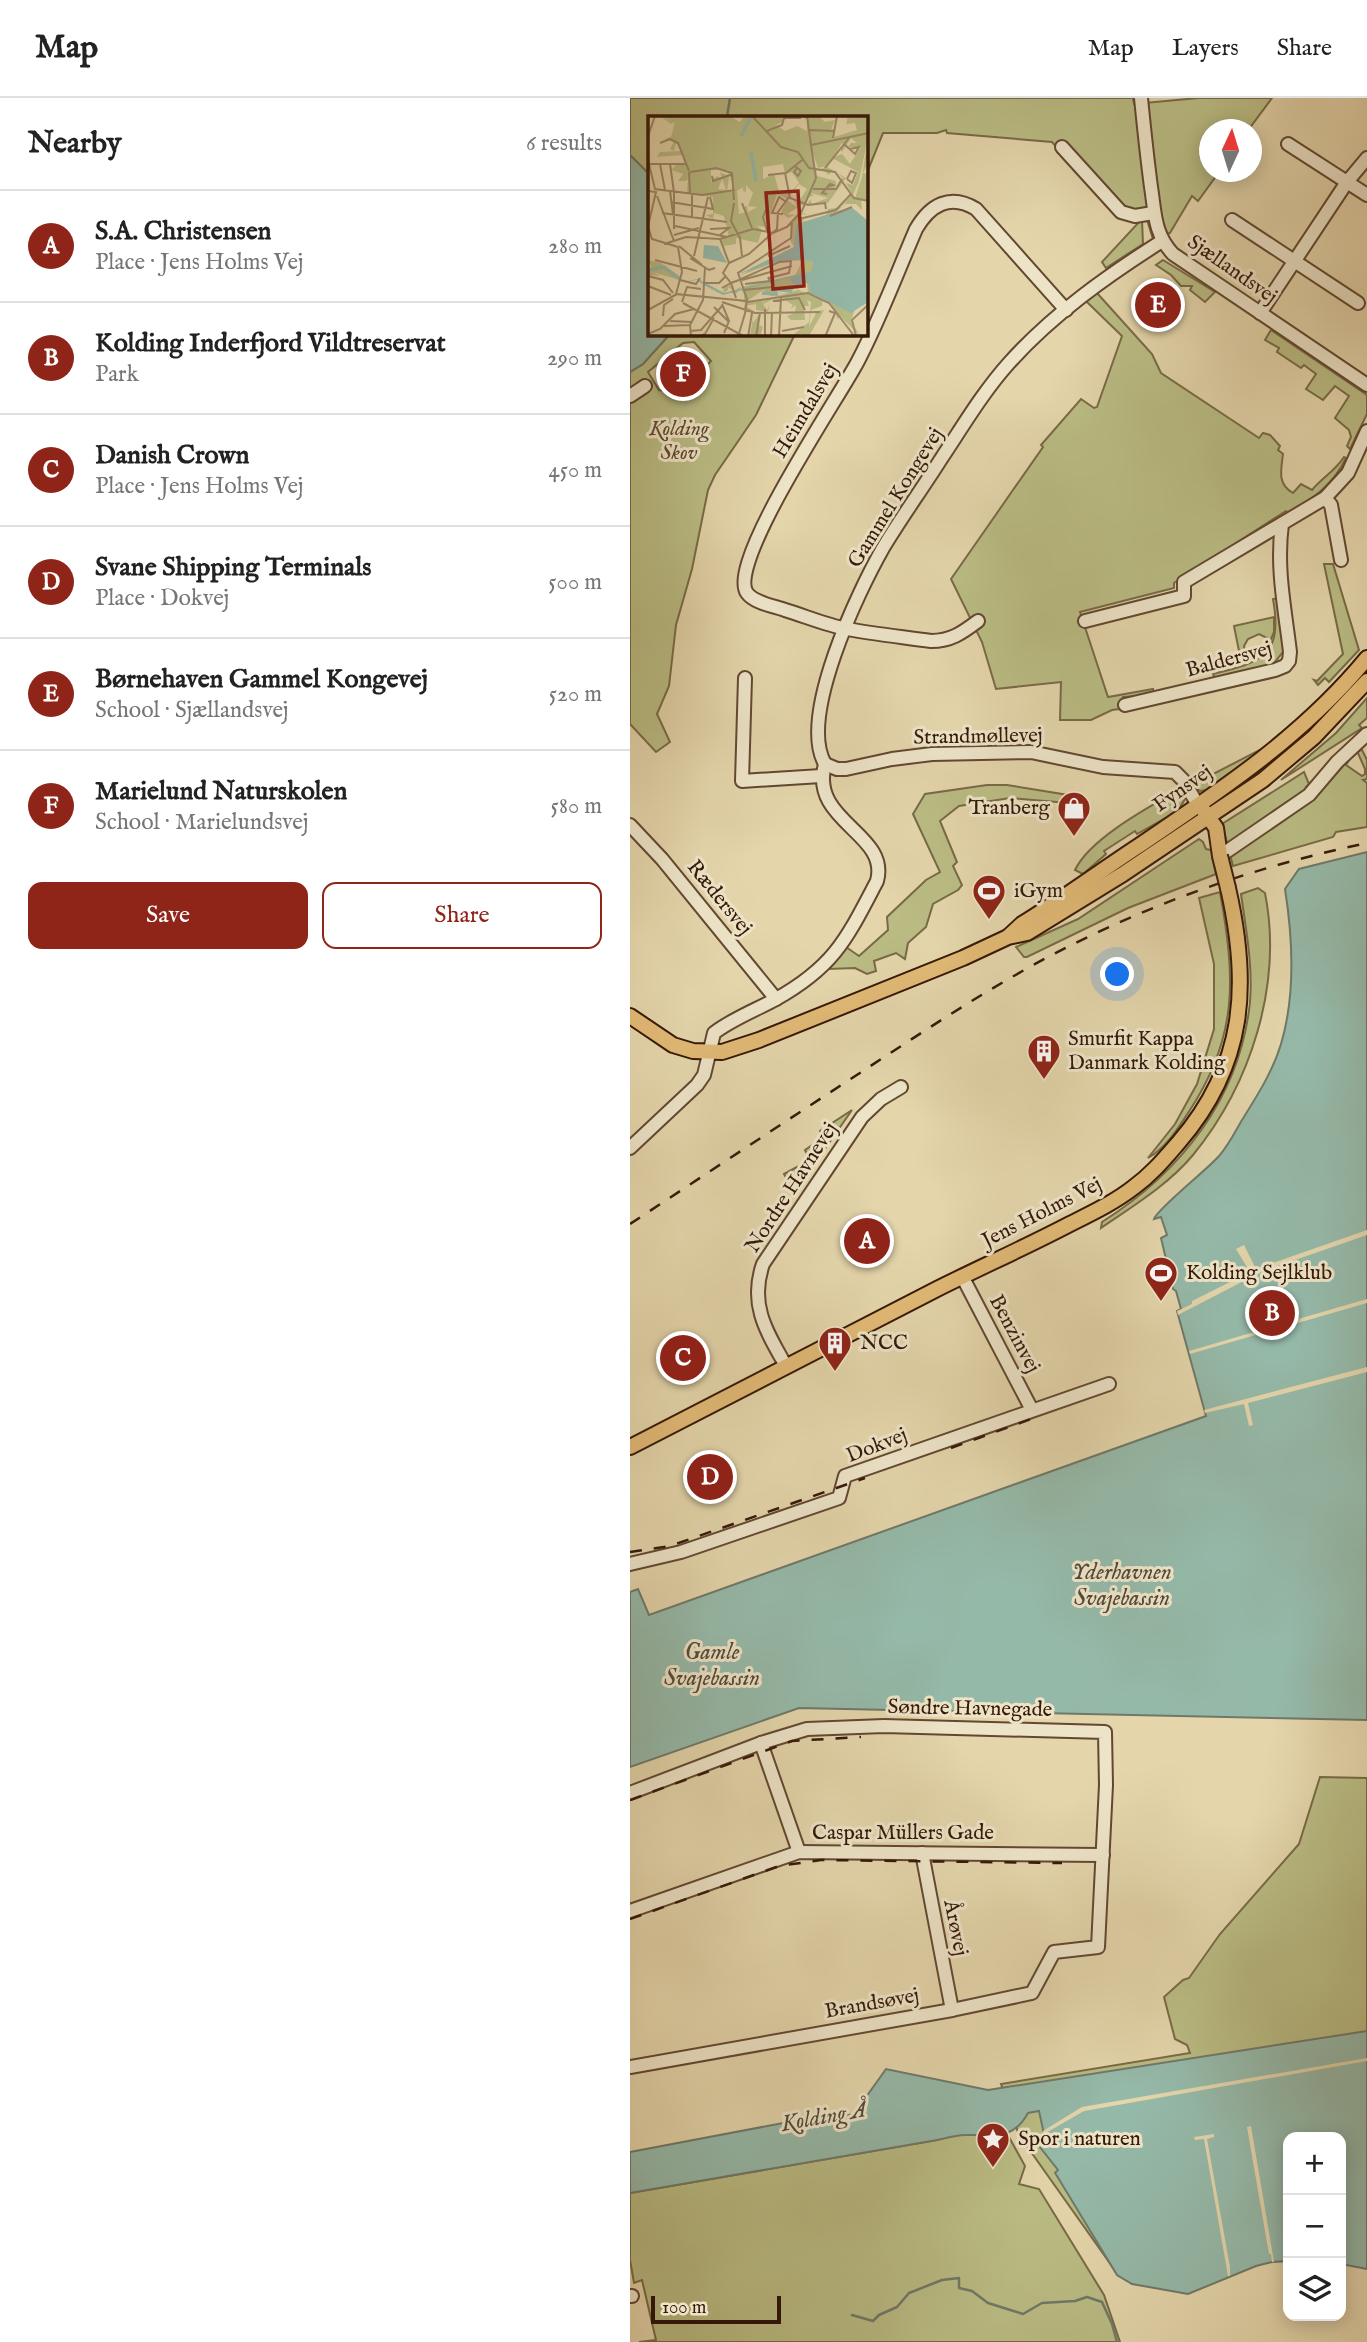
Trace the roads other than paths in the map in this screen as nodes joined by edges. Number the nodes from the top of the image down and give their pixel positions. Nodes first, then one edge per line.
1 (1141, 98) edge
2 (1288, 144) dead end
3 (1062, 147) dead end
4 (1367, 158) edge
5 (1347, 182) junction
6 (1367, 195) edge
7 (1153, 213) junction
8 (1232, 220) dead end
9 (1162, 241) junction
10 (1295, 261) junction
11 (1358, 303) dead end
12 (1066, 310) junction
13 (1260, 313) junction
14 (1367, 385) edge
15 (645, 386) dead end
16 (630, 396) edge
17 (1367, 431) edge
18 (1325, 498) junction
19 (1282, 524) junction
20 (1341, 560) dead end
21 (978, 621) dead end
22 (1085, 621) dead end
23 (845, 629) junction
24 (1367, 658) edge
25 (745, 678) dead end
26 (1367, 681) edge
27 (1125, 705) dead end
28 (1367, 734) edge
29 (823, 770) junction
30 (1198, 806) junction
31 (1205, 819) junction
32 (630, 825) edge
33 (1219, 850) junction
34 (1008, 937) junction
35 (776, 999) junction
36 (630, 1016) edge
37 (710, 1053) junction
38 (901, 1087) dead end
39 (630, 1149) edge
40 (962, 1276) junction
41 (786, 1366) junction
42 (1109, 1384) dead end
43 (1032, 1410) junction
44 (630, 1447) edge
45 (630, 1564) edge
46 (761, 1743) junction
47 (630, 1793) edge
48 (799, 1852) junction
49 (922, 1853) junction
50 (1102, 1855) junction
51 (630, 1911) edge
52 (1098, 1947) joint
53 (952, 2010) junction
54 (630, 2067) edge

1 - 7 street, Sjællandsvej
2 - 5 street
3 - 7 street
4 - 5 street
5 - 6 street
5 - 10 street
7 - 9 street, Sjællandsvej
8 - 10 street
9 - 12 street, Gammel Kongevej
9 - 13 street, Sjællandsvej
10 - 11 street
10 - 13 street
12 - 23 street, Gammel Kongevej
12 - 23 street, Heimdalsvej
13 - 14 street, Sjællandsvej
15 - 16 street
17 - 18 street
18 - 19 street
18 - 20 street
19 - 22 street
19 - 27 street, Baldersvej
21 - 23 street
23 - 29 street, Gammel Kongevej
24 - 30 main road, Fynsvej
25 - 29 street, Strandmøllevej
26 - 31 main road, Fynsvej
28 - 33 street
29 - 30 street, Strandmøllevej
29 - 35 street, Gammel Kongevej
30 - 31 main road
30 - 34 main road, Fynsvej
31 - 33 main road, Jens Holms Vej
31 - 34 main road, Fynsvej
32 - 35 street, Rædersvej
33 - 40 main road, Jens Holms Vej, bridge
34 - 37 main road, Fynsvej
35 - 37 street, Gammel Kongevej
36 - 37 main road
37 - 39 street
38 - 41 street, Nordre Havnevej
40 - 41 main road, Jens Holms Vej
40 - 43 street, Benzinvej
41 - 44 main road, Jens Holms Vej
42 - 43 street, Dokvej
43 - 45 street, Dokvej
46 - 47 street, Søndre Havnegade
46 - 48 street
46 - 50 street, Søndre Havnegade
48 - 49 street, Caspar Müllers Gade
48 - 51 street, Caspar Müllers Gade
49 - 50 street, Caspar Müllers Gade
49 - 53 street, Årøvej
50 - 52 street, Søndre Havnegade
52 - 53 street, Brandsøvej
53 - 54 street, Brandsøvej

